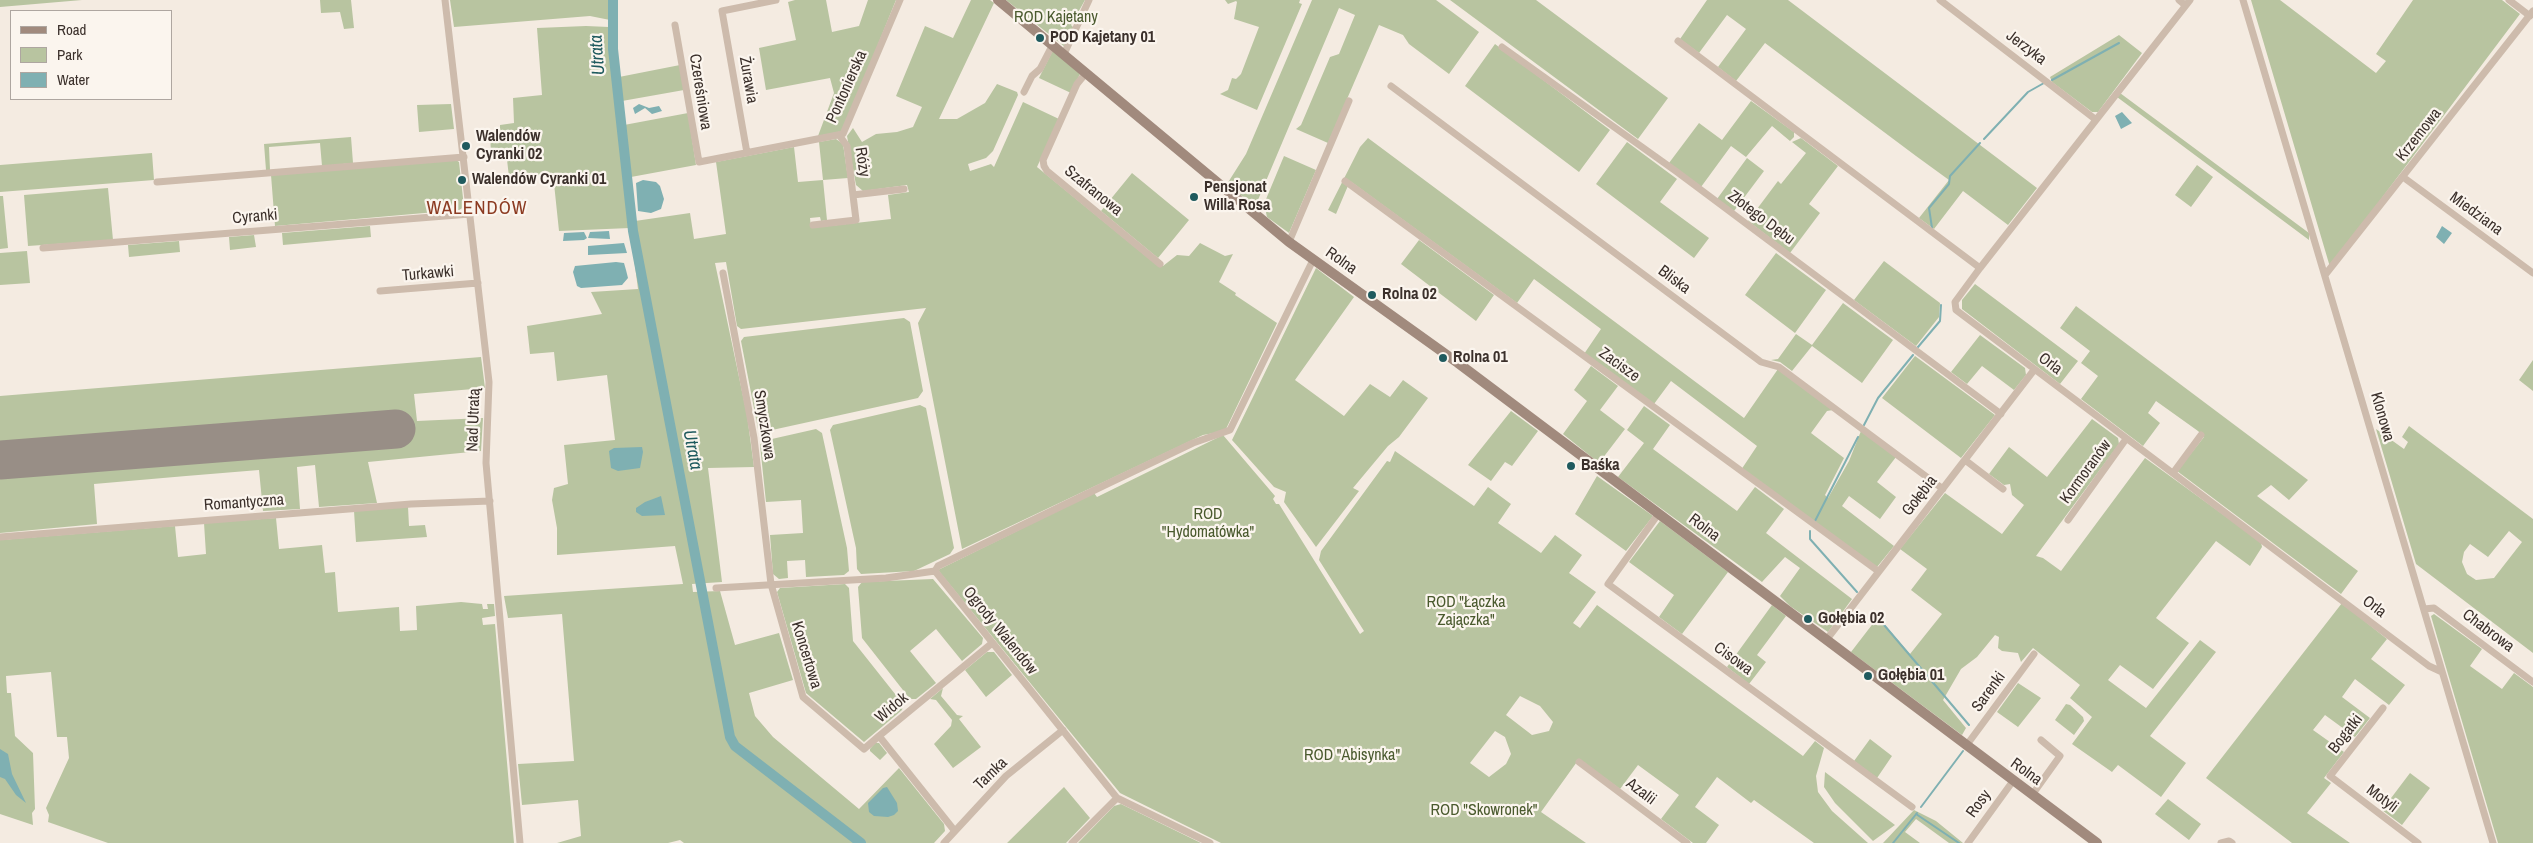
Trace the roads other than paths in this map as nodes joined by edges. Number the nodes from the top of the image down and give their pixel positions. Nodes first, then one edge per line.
1 (445, 0) edge
2 (776, 0) edge
3 (900, 0) edge
4 (998, 0) edge
5 (1089, 0) edge
6 (1940, 0) edge
7 (2179, 0) edge
8 (2243, 0) edge
9 (2509, 0) edge
10 (2188, 3) edge
11 (2531, 14) edge
12 (675, 25) dead end
13 (1678, 41) dead end
14 (1053, 44) junction
15 (1502, 47) dead end
16 (1064, 54) junction
17 (1086, 73) junction
18 (1392, 86) dead end
19 (1024, 92) dead end
20 (1349, 101) dead end
21 (2095, 119) junction
22 (839, 135) junction
23 (747, 153) junction
24 (464, 158) junction
25 (699, 162) joint
26 (2403, 177) junction
27 (1345, 181) dead end
28 (157, 182) dead end
29 (904, 189) dead end
30 (853, 195) junction
31 (470, 214) junction
32 (813, 225) dead end
33 (1289, 242) junction
34 (43, 248) dead end
35 (1313, 260) junction
36 (1160, 264) dead end
37 (1980, 268) junction
38 (722, 273) dead end
39 (2533, 273) edge
40 (2325, 275) junction
41 (478, 283) junction
42 (380, 291) dead end
43 (2034, 370) junction
44 (2001, 414) junction
45 (2201, 435) dead end
46 (2126, 439) junction
47 (1965, 460) junction
48 (2173, 473) junction
49 (1942, 489) junction
50 (2003, 489) dead end
51 (490, 501) junction
52 (1659, 513) junction
53 (2068, 520) dead end
54 (0, 537) edge
55 (935, 571) junction
56 (1878, 571) junction
57 (771, 584) junction
58 (716, 588) dead end
59 (2424, 609) junction
60 (1827, 639) junction
61 (991, 644) junction
62 (2034, 654) dead end
63 (2442, 672) junction
64 (2533, 682) edge
65 (2383, 708) dead end
66 (1063, 730) junction
67 (879, 736) junction
68 (2041, 740) dead end
69 (1966, 746) junction
70 (1579, 762) dead end
71 (2330, 776) joint
72 (2013, 782) junction
73 (2032, 795) junction
74 (1117, 798) junction
75 (1912, 807) dead end
76 (954, 830) junction
77 (520, 843) edge
78 (944, 843) edge
79 (1072, 843) edge
80 (1210, 843) edge
81 (1687, 843) edge
82 (1968, 843) edge
83 (2097, 843) edge
84 (2221, 843) edge
85 (2232, 843) edge
86 (2418, 843) edge
87 (2493, 843) edge

1 - 24 street, Nad Utratą
2 - 23 street, Żurawia
3 - 22 street, Pontonierska
4 - 14 street, Rolna
5 - 16 street
6 - 21 street, Jerzyka
7 - 10 street
8 - 40 street, Klonowa
9 - 11 street
10 - 21 street, Orla
11 - 26 street, Krzemowa
12 - 25 street, Czereśniowa
13 - 37 street
14 - 16 street, Rolna
14 - 19 street
15 - 44 street, Złotego Dębu
16 - 17 street, Rolna
17 - 33 street, Rolna
17 - 36 street, Szafranowa
18 - 49 street, Bliska
20 - 33 street
21 - 37 street, Orla
22 - 23 street, Pontonierska
22 - 30 street, Róży
23 - 25 street, Pontonierska
24 - 28 street
24 - 31 street, Nad Utratą
26 - 39 street, Miedziana
26 - 40 street, Krzemowa
27 - 56 street, Zacisze
29 - 30 street, Róży
30 - 32 street, Róży
31 - 34 street, Cyranki
31 - 41 street, Nad Utratą
33 - 35 street, Rolna
35 - 52 street, Rolna
35 - 55 street
37 - 43 street, Orla
38 - 57 street, Smyczkowa
40 - 59 street, Klonowa
41 - 42 street, Turkawki
41 - 51 street, Nad Utratą
43 - 44 street, Gołębia
43 - 46 street, Orla
44 - 47 street, Gołębia
45 - 48 street
46 - 48 street, Orla
46 - 53 street, Kormoranów
47 - 49 street, Gołębia
47 - 50 street
48 - 63 street, Orla
49 - 56 street, Gołębia
51 - 54 street, Romantyczna
51 - 77 street, Nad Utratą
52 - 60 street, Rolna
52 - 75 street, Cisowa
55 - 57 street
55 - 61 street, Ogrody Walendów
56 - 60 street, Gołębia
57 - 58 street
57 - 67 street, Koncertowa
59 - 63 street, Klonowa
59 - 64 street, Chabrowa
60 - 69 street, Rolna
61 - 66 street, Ogrody Walendów
61 - 67 street, Widok
62 - 69 street, Sarenki
63 - 87 street, Klonowa
65 - 71 street, Bogatki
66 - 74 street, Ogrody Walendów
66 - 76 street, Tamka
67 - 76 street, Widok
68 - 73 street
69 - 72 street, Rolna
70 - 81 street, Azalii
71 - 86 street, Motyli
72 - 73 street, Rolna
72 - 82 street, Rosy
73 - 83 street, Rolna
74 - 79 street
74 - 80 street, Ogrody Walendów
76 - 78 street, Tamka
84 - 85 street

